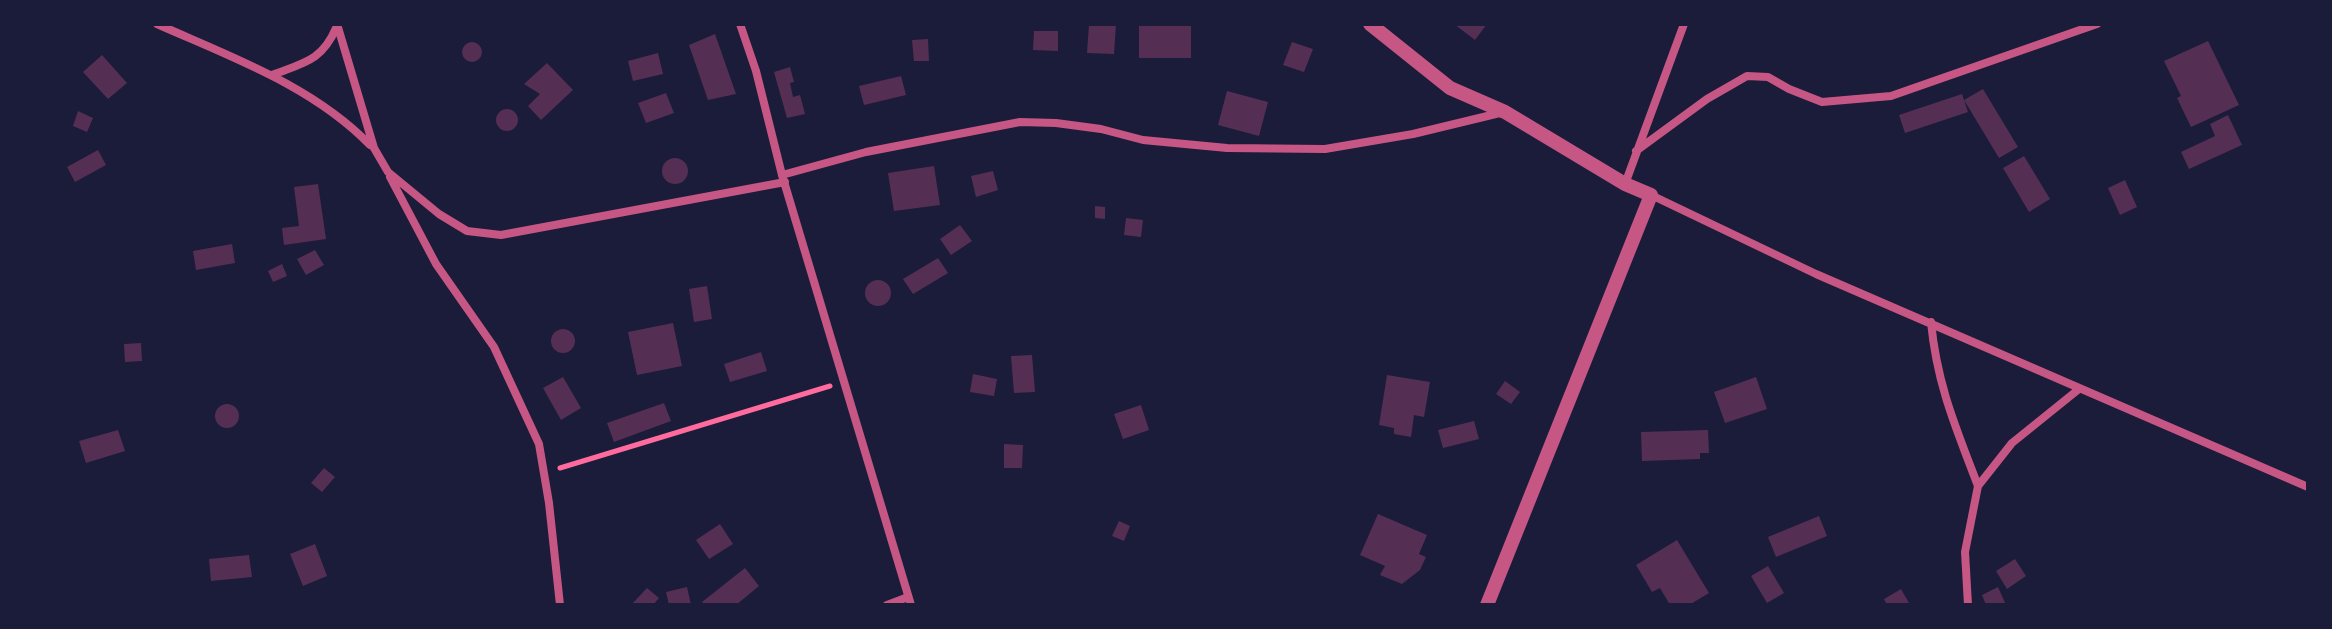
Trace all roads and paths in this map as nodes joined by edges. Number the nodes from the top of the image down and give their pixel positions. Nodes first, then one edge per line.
1 (157, 24) edge
2 (740, 24) edge
3 (1370, 24) edge
4 (1684, 24) edge
5 (2097, 24) edge
6 (337, 26) edge
7 (272, 75) junction
8 (1505, 112) junction
9 (374, 148) junction
10 (1636, 151) junction
11 (388, 172) junction
12 (783, 178) junction
13 (1625, 184) junction
14 (1651, 195) junction
15 (1931, 322) junction
16 (845, 382) junction
17 (2079, 389) junction
18 (544, 473) junction
19 (1978, 486) junction
20 (2308, 487) edge
21 (910, 601) edge
22 (560, 605) edge
23 (887, 605) edge
24 (1487, 605) edge
25 (1968, 605) edge

1 - 7 street
2 - 12 street
3 - 8 street
4 - 10 street
5 - 10 street
6 - 7 street
6 - 9 street
7 - 9 street
8 - 12 street
8 - 13 street
9 - 11 street
10 - 13 street
11 - 12 street
11 - 18 street
12 - 16 street
13 - 14 street
14 - 15 street
14 - 24 street
15 - 17 street
15 - 19 street
16 - 18 path
16 - 21 street
17 - 19 street
17 - 20 street
18 - 22 street
19 - 25 street
21 - 23 street

